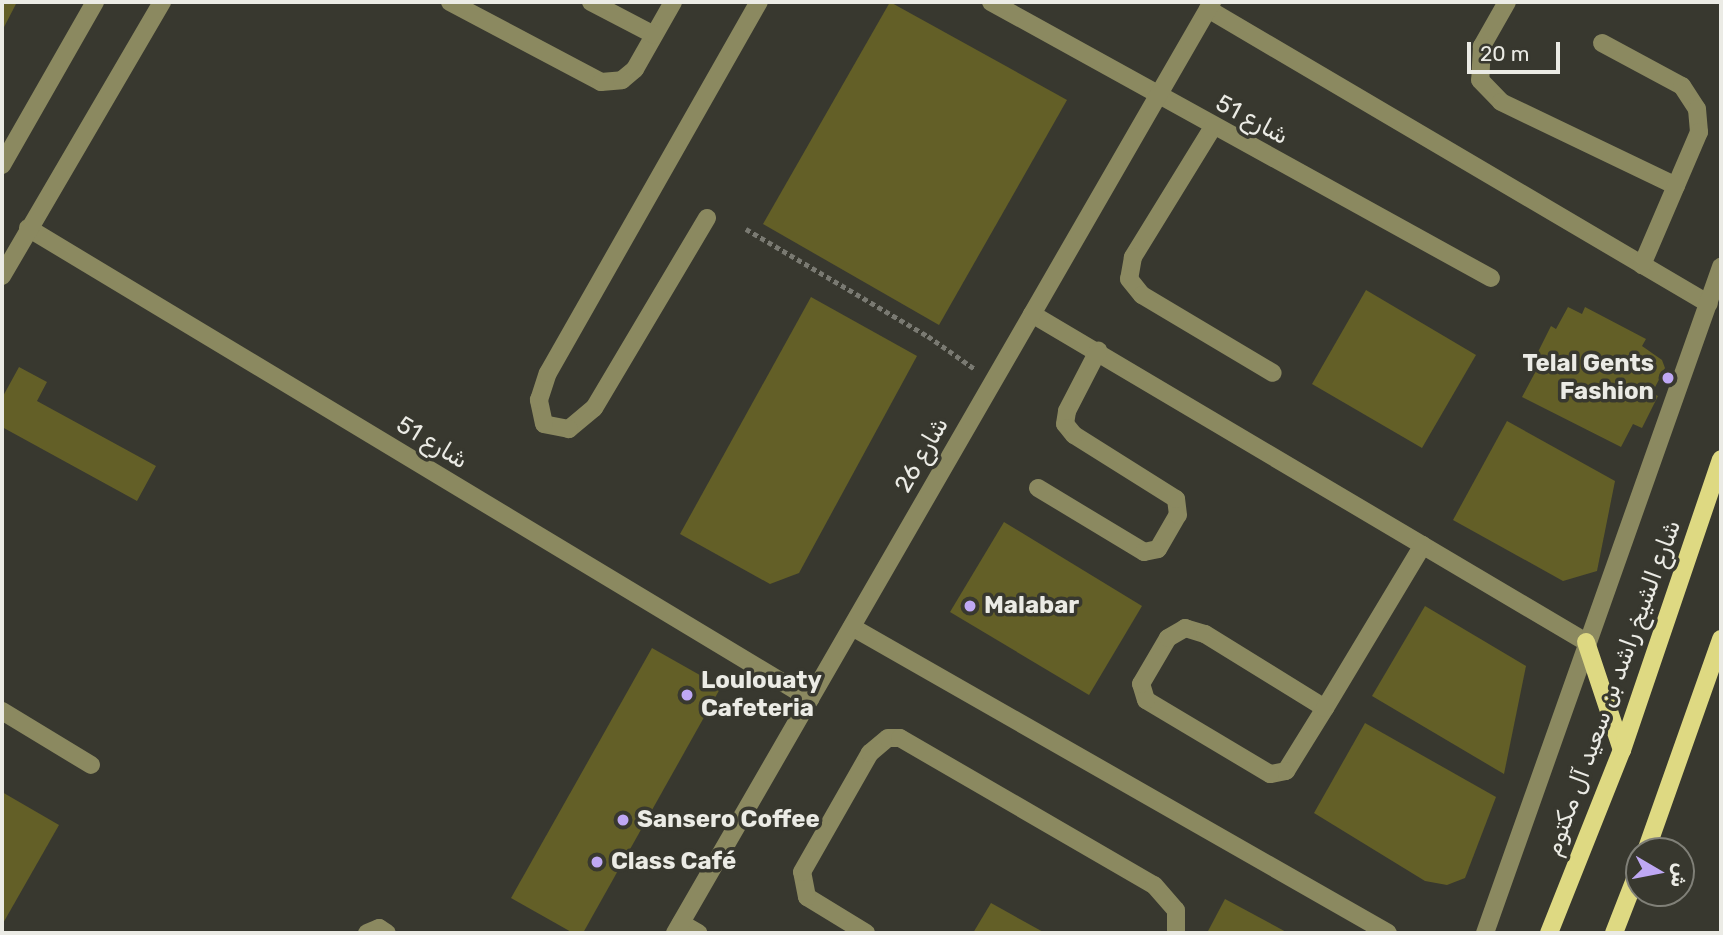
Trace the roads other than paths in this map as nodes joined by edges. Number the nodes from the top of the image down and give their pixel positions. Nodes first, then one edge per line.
1 (95, 2) edge
2 (162, 2) edge
3 (450, 2) edge
4 (591, 2) edge
5 (673, 2) edge
6 (759, 2) edge
7 (991, 2) edge
8 (1507, 2) edge
9 (1210, 6) edge
10 (654, 35) junction
11 (1602, 43) dead end
12 (1157, 97) junction
13 (1213, 127) junction
14 (2, 165) edge
15 (1676, 186) junction
16 (707, 218) dead end
17 (28, 228) junction
18 (1642, 265) junction
19 (1721, 267) edge
20 (2, 276) edge
21 (1491, 278) dead end
22 (1709, 304) junction
23 (1032, 314) junction
24 (1098, 351) junction
25 (1273, 373) dead end
26 (1721, 459) edge
27 (1038, 488) dead end
28 (1423, 545) junction
29 (852, 627) junction
30 (1721, 639) edge
31 (1586, 642) junction
32 (810, 699) junction
33 (1325, 708) junction
34 (2, 711) edge
35 (1622, 750) junction
36 (91, 765) dead end
37 (1651, 837) edge
38 (1625, 905) edge
39 (678, 928) edge
40 (367, 933) edge
41 (387, 933) edge
42 (698, 933) edge
43 (866, 933) edge
44 (1176, 933) edge
45 (1388, 933) edge
46 (1485, 933) edge
47 (1549, 933) edge
48 (1614, 933) edge

1 - 14 street
2 - 17 street
3 - 10 street
4 - 10 street
5 - 10 street
6 - 16 street
7 - 12 street, شارع 51
8 - 15 street
9 - 12 street, شارع 26
9 - 18 street
11 - 15 street
12 - 13 street, شارع 51
12 - 23 street, شارع 26
13 - 21 street, شارع 51
13 - 25 street
15 - 18 street
17 - 20 street
17 - 32 street, شارع 51
18 - 22 street
19 - 22 street
22 - 31 street
23 - 24 street
23 - 29 street, شارع 26
24 - 27 street
24 - 28 street
26 - 35 main road, شارع الشيخ راشد بن سعيد آل مكتوم
28 - 31 street
28 - 33 street
29 - 32 street, شارع 26
29 - 45 street
30 - 37 main road
31 - 35 main road
31 - 46 street
32 - 39 street, شارع 26
33 - 33 street
34 - 36 street
35 - 47 main road, شارع الشيخ راشد بن سعيد آل مكتوم
38 - 48 main road
39 - 42 street
40 - 41 street
43 - 44 street

